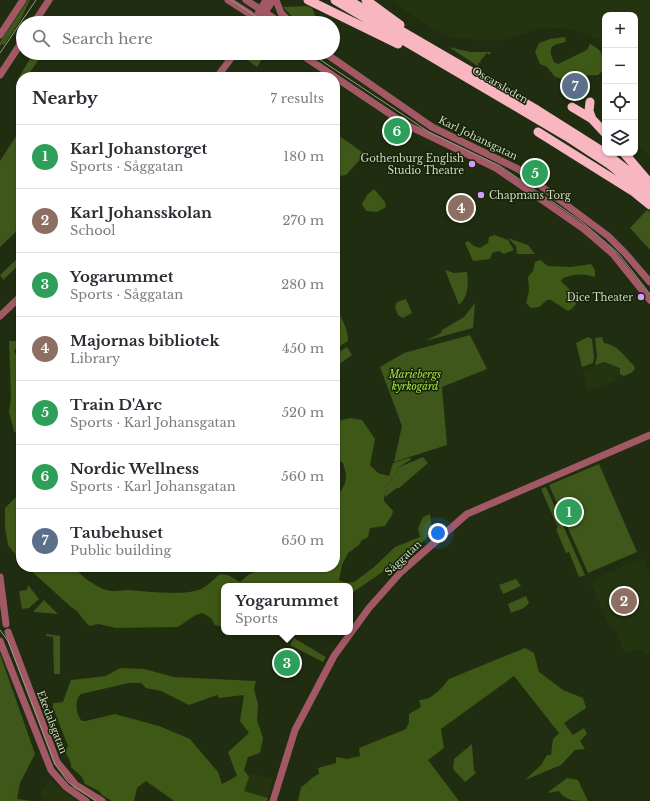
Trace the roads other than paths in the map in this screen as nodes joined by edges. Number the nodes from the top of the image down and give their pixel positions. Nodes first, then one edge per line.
1 (24, 0) edge
2 (49, 0) edge
3 (228, 0) edge
4 (246, 0) edge
5 (266, 0) edge
6 (274, 0) edge
7 (334, 0) edge
8 (348, 0) edge
9 (366, 0) edge
10 (309, 1) edge
11 (263, 10) junction
12 (39, 16) edge
13 (251, 16) edge
14 (259, 16) edge
15 (271, 16) edge
16 (283, 16) edge
17 (340, 16) edge
18 (340, 16) edge
19 (0, 35) edge
20 (423, 44) junction
21 (16, 51) edge
22 (428, 56) junction
23 (230, 60) edge
24 (310, 60) edge
25 (335, 60) edge
26 (221, 72) edge
27 (328, 72) edge
28 (0, 75) edge
29 (340, 80) edge
30 (590, 102) dead end
31 (572, 108) dead end
32 (592, 119) junction
33 (602, 130) edge
34 (538, 132) dead end
35 (602, 151) edge
36 (609, 156) edge
37 (627, 156) edge
38 (650, 184) edge
39 (650, 188) edge
40 (650, 197) edge
41 (650, 205) edge
42 (650, 282) edge
43 (650, 300) edge
44 (16, 301) edge
45 (0, 316) edge
46 (650, 435) edge
47 (0, 577) edge
48 (3, 623) edge
49 (353, 630) edge
50 (8, 632) junction
51 (349, 635) edge
52 (0, 637) edge
53 (0, 641) edge
54 (86, 801) edge
55 (102, 801) edge
56 (273, 801) edge

1 - 19 street
2 - 12 street
3 - 13 street
4 - 11 street
5 - 11 street
6 - 11 street
6 - 16 street
7 - 22 highway, Oscarsleden
8 - 20 highway, Oscarsleden
9 - 20 highway
10 - 17 highway
11 - 14 street
11 - 15 street
18 - 22 highway
20 - 35 highway, Oscarsleden
21 - 28 street
22 - 40 highway, Oscarsleden
23 - 26 street
24 - 27 street, Karl Johansgatan
25 - 42 street, Karl Johansgatan
29 - 43 street, Karl Johansgatan
30 - 32 highway
31 - 32 highway
32 - 33 highway
34 - 41 highway
36 - 39 highway, Oscarsleden
37 - 38 highway
44 - 45 street
46 - 49 street, Såggatan
47 - 48 street
48 - 50 street, Ekedalsgatan
50 - 52 street
50 - 55 street, Ekedalsgatan
51 - 56 street, Såggatan
53 - 54 street, Ekedalsgatan

